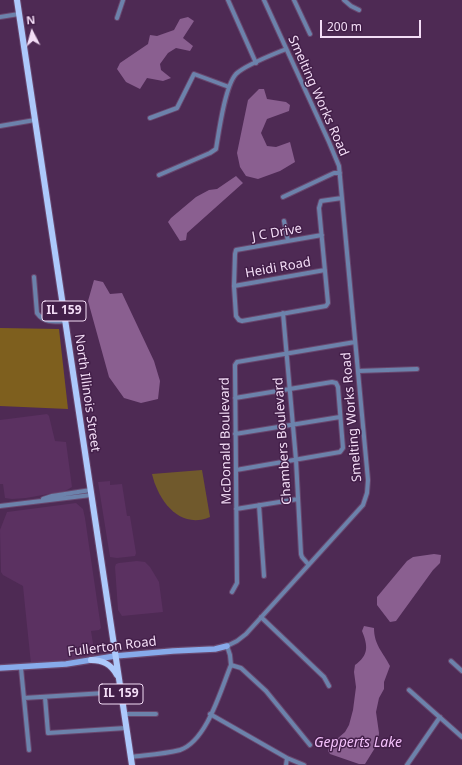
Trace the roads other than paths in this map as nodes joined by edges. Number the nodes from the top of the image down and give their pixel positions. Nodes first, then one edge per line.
1 (17, 0) edge
2 (124, 0) edge
3 (228, 0) edge
4 (264, 0) edge
5 (294, 0) edge
6 (344, 0) edge
7 (359, 10) dead end
8 (19, 14) junction
9 (0, 17) edge
10 (117, 18) dead end
11 (310, 34) dead end
12 (286, 49) junction
13 (256, 62) junction
14 (229, 87) junction
15 (150, 118) dead end
16 (35, 120) junction
17 (0, 126) edge
18 (340, 173) junction
19 (159, 175) dead end
20 (283, 197) dead end
21 (342, 198) junction
22 (284, 221) dead end
23 (322, 235) junction
24 (288, 241) junction
25 (325, 270) junction
26 (34, 277) dead end
27 (234, 286) junction
28 (283, 313) junction
29 (65, 321) junction
30 (355, 342) junction
31 (287, 353) junction
32 (417, 369) dead end
33 (358, 371) junction
34 (290, 389) junction
35 (235, 398) junction
36 (340, 417) junction
37 (293, 424) junction
38 (235, 434) junction
39 (296, 460) junction
40 (236, 470) junction
41 (91, 493) junction
42 (298, 499) junction
43 (259, 505) junction
44 (0, 506) edge
45 (236, 508) junction
46 (308, 564) junction
47 (264, 576) dead end
48 (232, 592) dead end
49 (261, 618) junction
50 (227, 646) junction
51 (115, 656) junction
52 (91, 660) junction
53 (451, 661) dead end
54 (231, 664) junction
55 (0, 668) edge
56 (21, 668) junction
57 (462, 671) edge
58 (119, 679) junction
59 (329, 686) dead end
60 (409, 690) dead end
61 (121, 692) junction
62 (45, 697) junction
63 (24, 698) junction
64 (124, 714) junction
65 (156, 714) dead end
66 (210, 714) junction
67 (440, 717) junction
68 (126, 728) junction
69 (462, 737) edge
70 (310, 745) dead end
71 (29, 750) dead end
72 (131, 757) junction
73 (287, 758) junction
74 (132, 765) edge
75 (286, 765) edge
76 (304, 765) edge
77 (407, 765) edge

1 - 8 main road, North Illinois Street / IL 159
2 - 10 street
3 - 13 street
4 - 12 street, Smelting Works Road
5 - 11 street
6 - 7 street
8 - 9 street
8 - 16 main road, North Illinois Street / IL 159
12 - 13 street
12 - 18 street, Smelting Works Road
13 - 14 street
14 - 15 street
14 - 19 street
16 - 17 street
16 - 29 main road, North Illinois Street / IL 159
18 - 20 street
18 - 21 street, Smelting Works Road
21 - 23 street
21 - 30 street, Smelting Works Road
22 - 24 street
23 - 24 street, J C Drive
23 - 25 street
24 - 27 street, J C Drive
25 - 27 street, Heidi Road
25 - 28 street
26 - 29 street
27 - 28 street
28 - 31 street, Chambers Boulevard
29 - 41 main road, North Illinois Street / IL 159
30 - 31 street, McDonald Boulevard
30 - 33 street, Smelting Works Road
31 - 34 street, Chambers Boulevard
31 - 35 street, McDonald Boulevard
32 - 33 street
33 - 46 street, Smelting Works Road
34 - 35 street
34 - 36 street
34 - 37 street, Chambers Boulevard
35 - 38 street, McDonald Boulevard
36 - 37 street
36 - 39 street
37 - 38 street
37 - 39 street, Chambers Boulevard
38 - 40 street, McDonald Boulevard
39 - 40 street
39 - 42 street, Chambers Boulevard
40 - 45 street, McDonald Boulevard
41 - 44 street
41 - 51 main road, North Illinois Street / IL 159
42 - 43 street
42 - 46 street, Chambers Boulevard
43 - 45 street
43 - 47 street
45 - 48 street, McDonald Boulevard
46 - 49 street, Smelting Works Road
49 - 50 street, Smelting Works Road
49 - 59 street
50 - 51 street, Fullerton Road
50 - 54 street
51 - 52 street, Fullerton Road
51 - 58 main road, North Illinois Street / IL 159
52 - 56 street, Fullerton Road
52 - 58 main road
53 - 57 street
54 - 66 street
54 - 70 street
55 - 56 street, Fullerton Road
56 - 63 street
58 - 61 main road, North Illinois Street / IL 159
60 - 67 street
61 - 62 street
61 - 64 main road, North Illinois Street / IL 159
62 - 63 street
62 - 68 street
63 - 71 street
64 - 65 street
64 - 68 main road, North Illinois Street / IL 159
66 - 72 street
66 - 73 street
67 - 69 street
67 - 77 street
68 - 72 main road, North Illinois Street / IL 159
72 - 74 main road, North Illinois Street / IL 159
73 - 75 street
73 - 76 street

